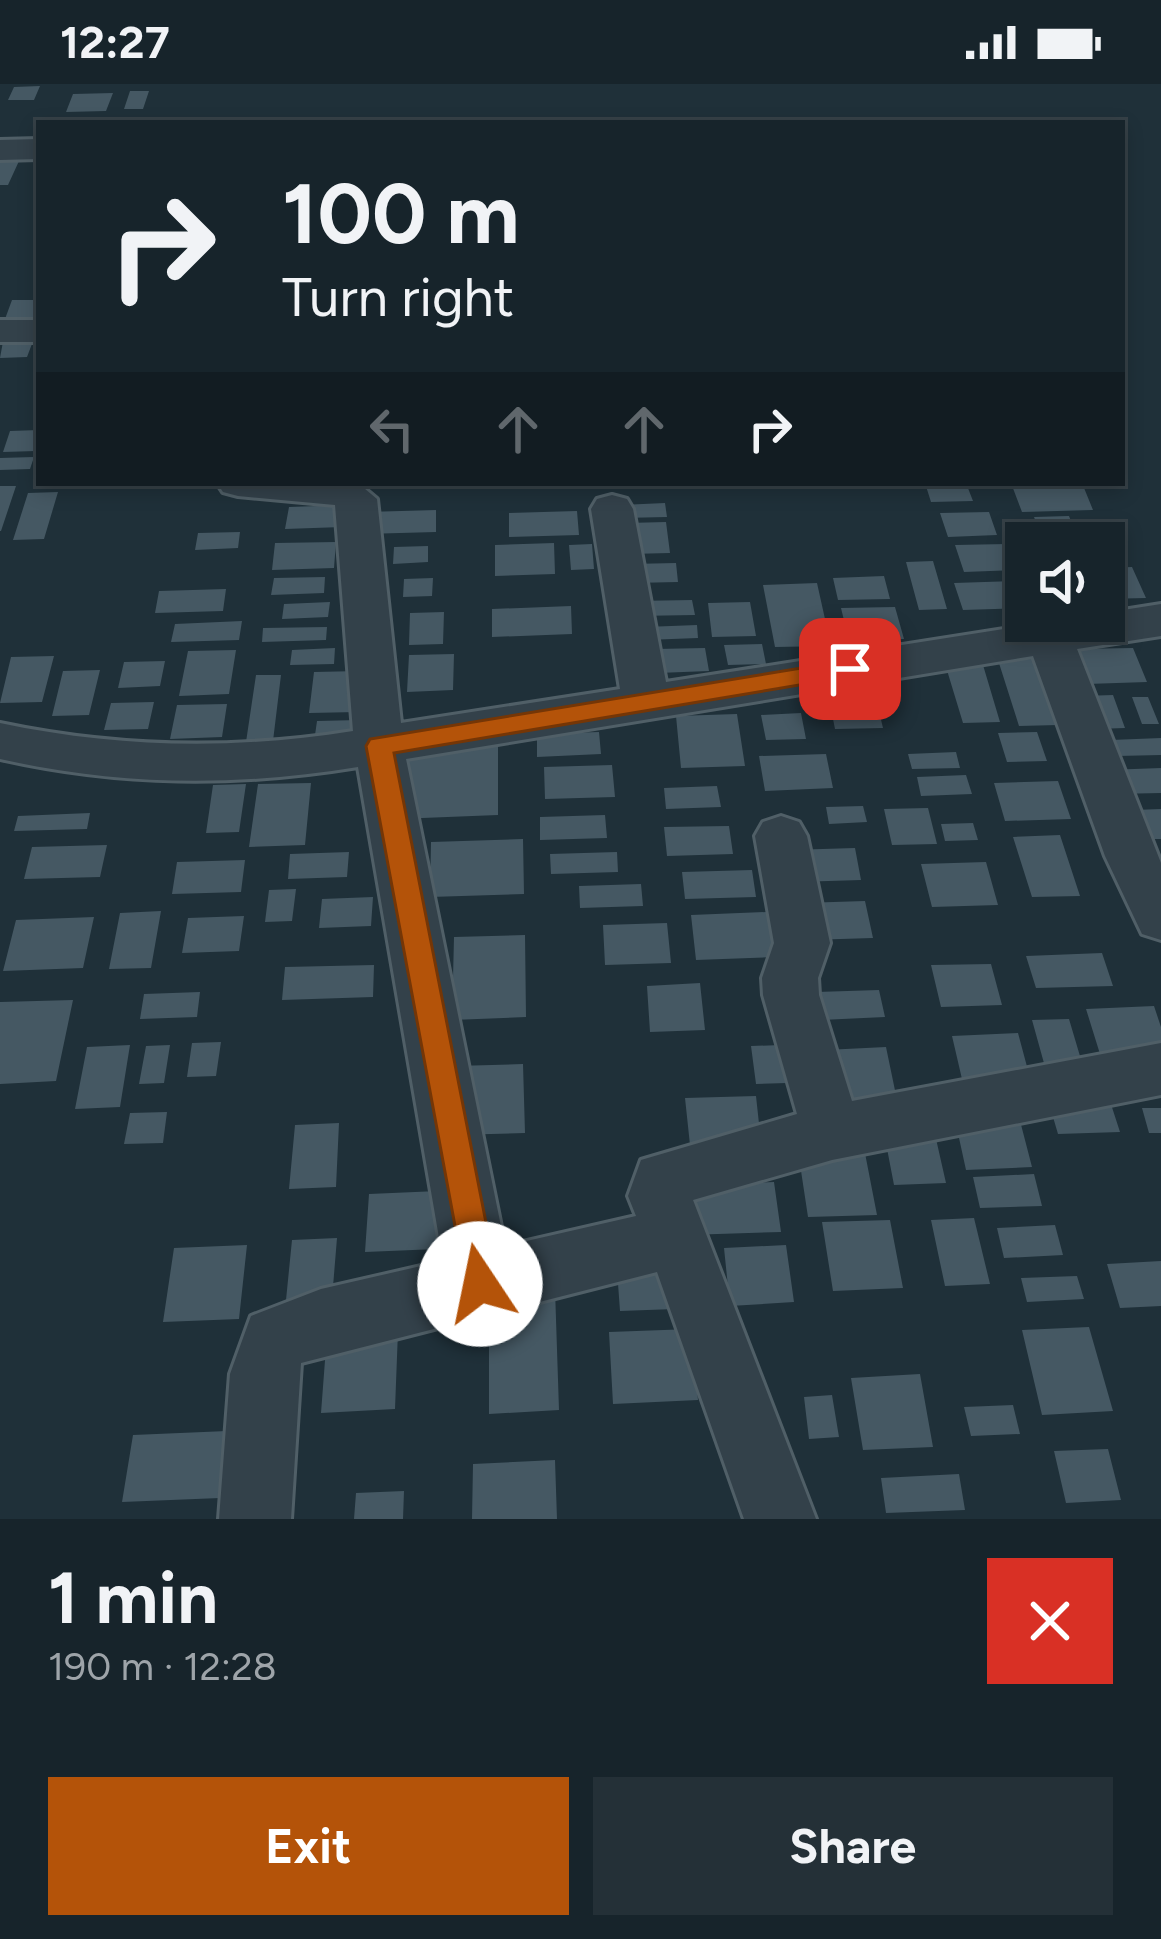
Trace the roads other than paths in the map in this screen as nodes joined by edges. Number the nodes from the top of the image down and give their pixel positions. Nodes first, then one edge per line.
1 (36, 149) edge
2 (0, 150) edge
3 (0, 331) edge
4 (36, 332) edge
5 (338, 486) edge
6 (612, 509) dead end
7 (1161, 620) edge
8 (1125, 626) edge
9 (1024, 642) edge
10 (1052, 642) edge
11 (646, 701) junction
12 (0, 741) edge
13 (379, 746) junction
14 (781, 836) dead end
15 (1146, 855) edge
16 (1161, 918) edge
17 (1161, 1069) edge
18 (832, 1132) junction
19 (676, 1238) junction
20 (480, 1284) junction
21 (255, 1519) edge
22 (780, 1519) edge

1 - 2 street
3 - 4 street
5 - 13 street
6 - 11 street
7 - 8 street
9 - 11 street
10 - 15 street
11 - 13 street
12 - 13 street
13 - 20 street
14 - 18 street
15 - 16 street
17 - 18 street
18 - 19 street
19 - 20 street
19 - 22 street
20 - 21 street

